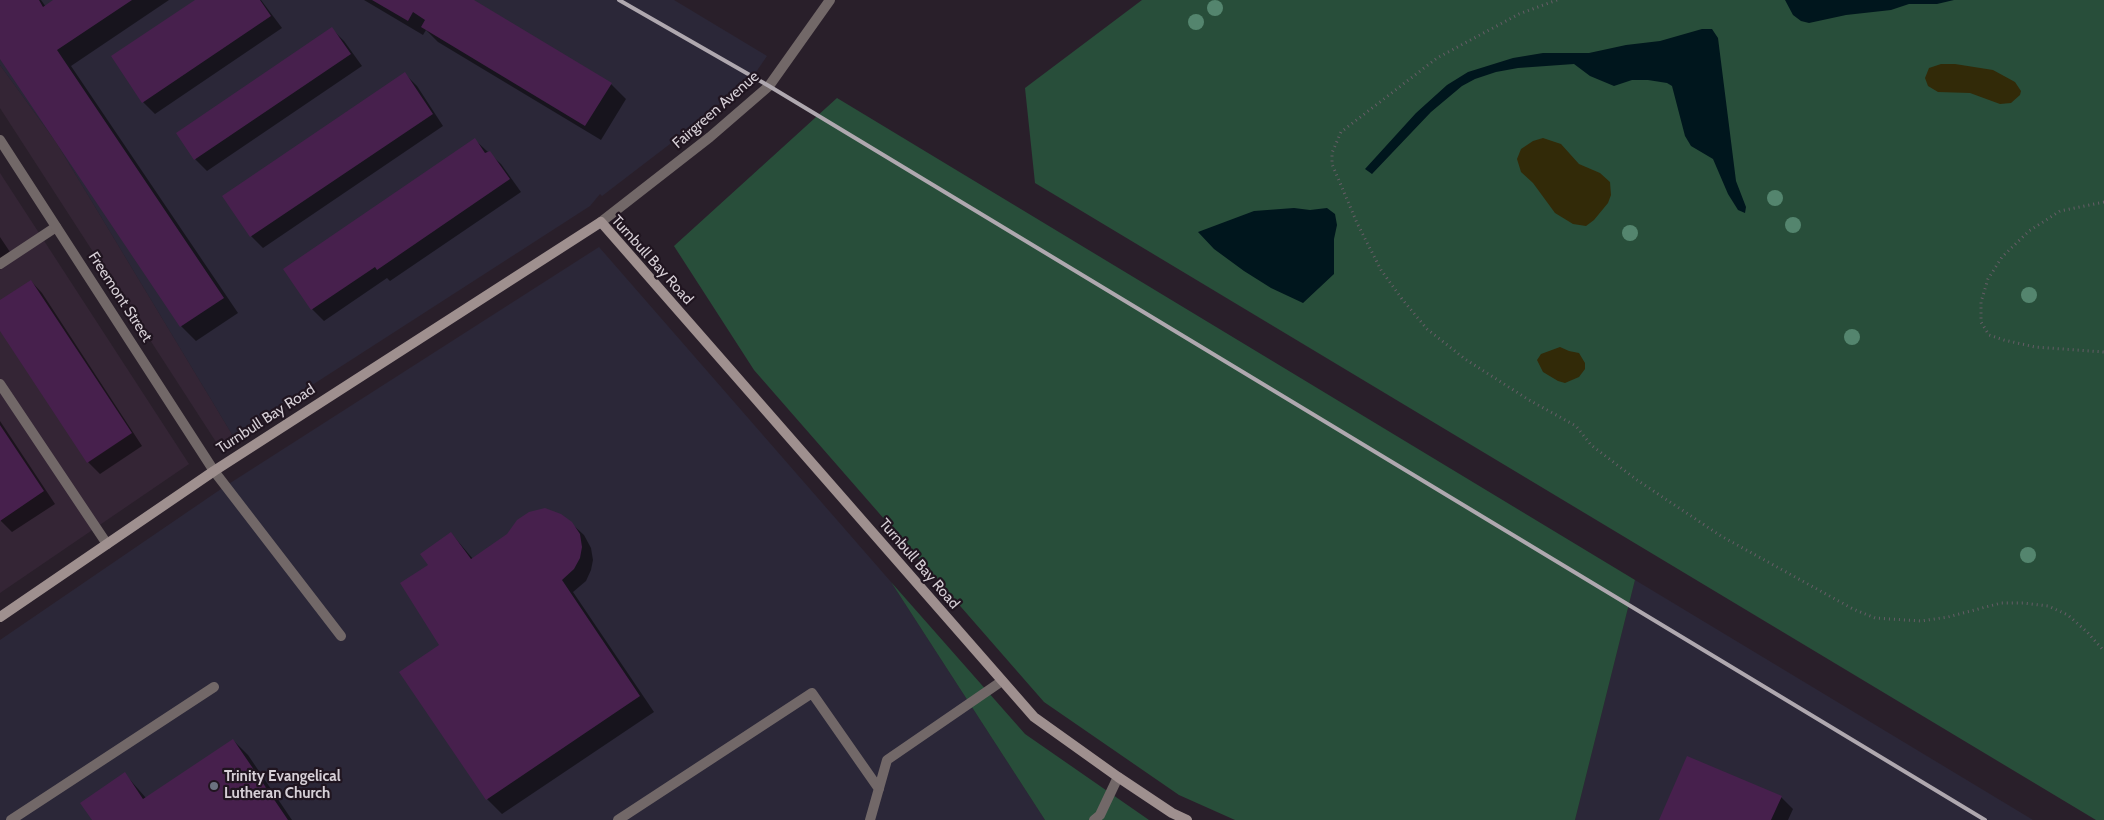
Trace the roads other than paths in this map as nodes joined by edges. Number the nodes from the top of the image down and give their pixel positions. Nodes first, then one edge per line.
1 (830, 0) edge
2 (0, 140) edge
3 (601, 222) junction
4 (56, 227) junction
5 (0, 264) edge
6 (0, 384) edge
7 (214, 471) junction
8 (106, 544) junction
9 (0, 617) edge
10 (341, 636) dead end
11 (1002, 681) junction
12 (214, 687) dead end
13 (1118, 777) junction
14 (879, 789) junction
15 (11, 820) edge
16 (618, 820) edge
17 (870, 820) edge
18 (1094, 820) edge
19 (1187, 820) edge

1 - 3 street, Fairgreen Avenue
2 - 4 street, Freemont Street
3 - 7 street, Turnbull Bay Road
3 - 11 street, Turnbull Bay Road
4 - 5 street
4 - 7 street, Freemont Street
6 - 8 street
7 - 8 street, Turnbull Bay Road
7 - 10 street, Freemont Street
8 - 9 street, Turnbull Bay Road
11 - 13 street, Turnbull Bay Road
11 - 14 street
12 - 15 street
13 - 18 street
13 - 19 street, Turnbull Bay Road
14 - 16 street
14 - 17 street

